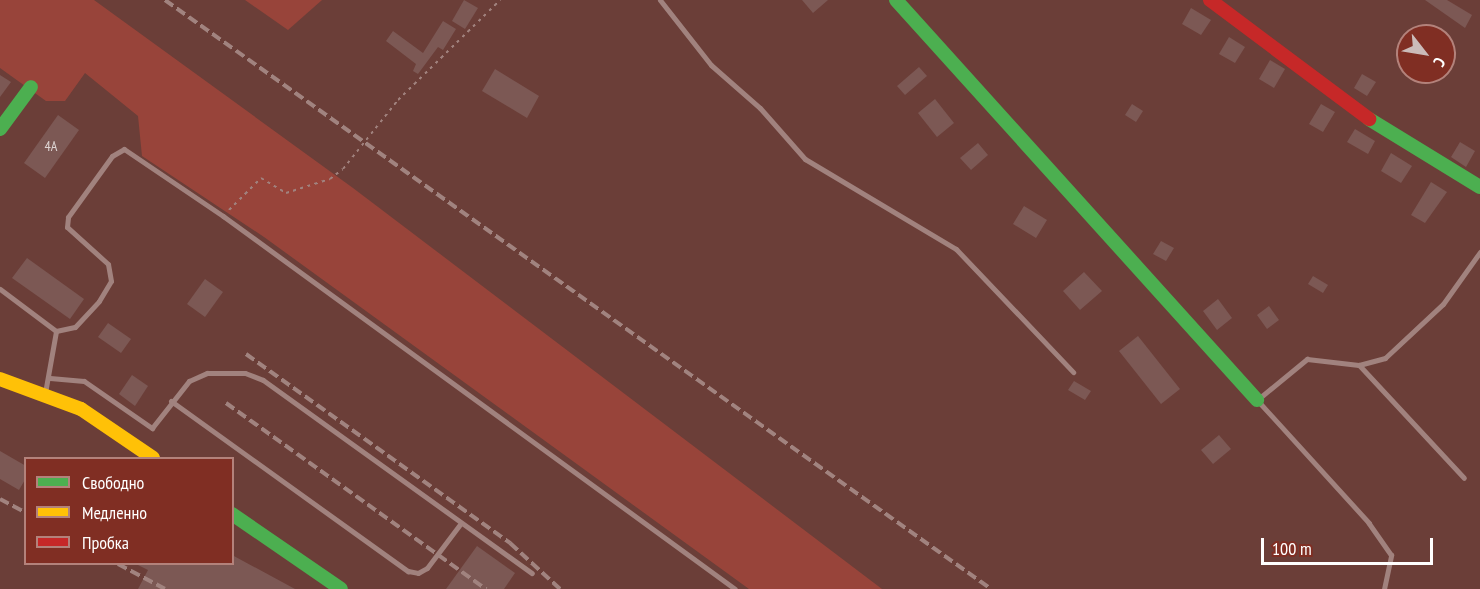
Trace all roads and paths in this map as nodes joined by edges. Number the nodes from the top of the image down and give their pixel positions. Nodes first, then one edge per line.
1 (501, 0) edge
2 (660, 0) edge
3 (896, 0) edge
4 (1210, 0) edge
5 (31, 87) dead end
6 (0, 129) edge
7 (1480, 187) edge
8 (224, 216) junction
9 (1480, 252) edge
10 (0, 289) edge
11 (56, 331) junction
12 (1359, 365) junction
13 (1073, 372) dead end
14 (50, 378) junction
15 (0, 379) edge
16 (45, 393) junction
17 (1257, 400) junction
18 (171, 401) junction
19 (150, 457) edge
20 (1464, 478) dead end
21 (234, 515) edge
22 (461, 523) junction
23 (532, 573) dead end
24 (341, 589) edge
25 (735, 589) edge
26 (1384, 589) edge

1 - 8 path
2 - 13 lane
3 - 17 street
4 - 7 street
5 - 6 street
8 - 11 lane
8 - 25 lane
9 - 12 lane
10 - 11 lane
11 - 14 lane
12 - 17 lane
12 - 20 lane
14 - 16 lane
14 - 18 lane
15 - 16 street
16 - 19 street
17 - 26 lane
18 - 22 lane
18 - 22 lane
21 - 24 street
22 - 23 lane

